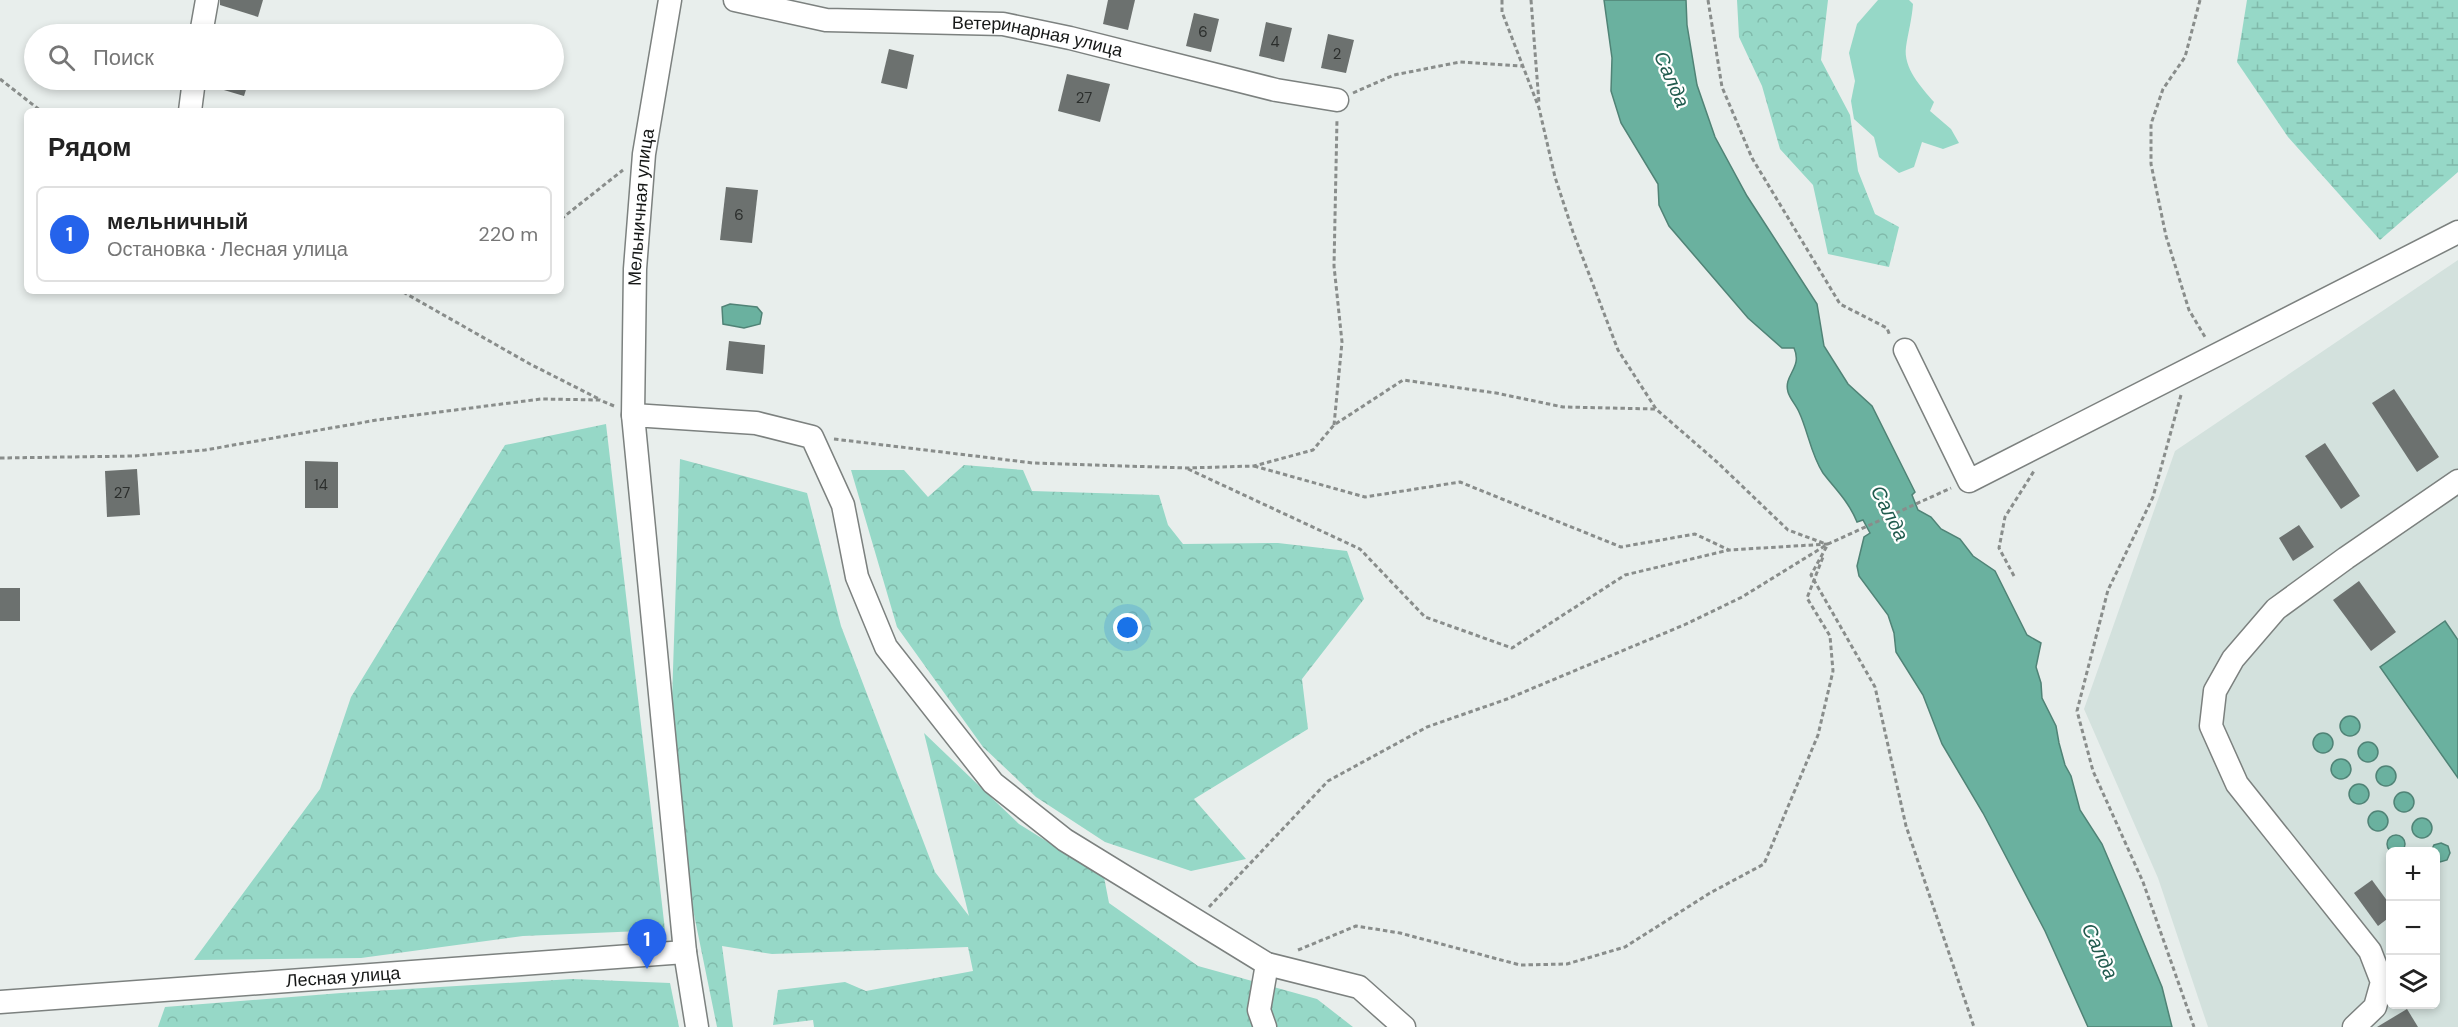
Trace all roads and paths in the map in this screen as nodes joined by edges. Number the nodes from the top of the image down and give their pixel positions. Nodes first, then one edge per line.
1 (207, 0) edge
2 (670, 0) edge
3 (735, 0) edge
4 (1502, 0) edge
5 (1531, 0) edge
6 (1708, 0) edge
7 (2200, 0) edge
8 (203, 24) edge
9 (1522, 66) junction
10 (0, 79) edge
11 (193, 90) edge
12 (1337, 100) junction
13 (37, 108) edge
14 (190, 108) edge
15 (1539, 108) junction
16 (644, 154) junction
17 (564, 217) edge
18 (2458, 232) edge
19 (408, 294) edge
20 (1898, 344) joint
21 (2235, 346) junction
22 (2182, 391) dead end
23 (600, 400) junction
24 (1656, 410) junction
25 (633, 415) junction
26 (1334, 425) junction
27 (812, 437) junction
28 (0, 458) edge
29 (1254, 466) junction
30 (2037, 467) dead end
31 (1186, 468) junction
32 (2458, 481) edge
33 (1954, 487) dead end
34 (1828, 544) junction
35 (1729, 550) junction
36 (2014, 576) dead end
37 (1196, 921) junction
38 (685, 952) junction
39 (1289, 952) dead end
40 (1267, 963) junction
41 (0, 1002) edge
42 (697, 1027) edge
43 (1265, 1027) edge
44 (1404, 1027) edge
45 (1974, 1027) edge
46 (2194, 1027) edge
47 (2354, 1027) edge

1 - 8 street
2 - 16 street, Мельничная улица
3 - 12 street, Ветеринарная улица
4 - 9 path
5 - 15 path
6 - 20 path
7 - 21 path
9 - 12 path
9 - 15 path
10 - 13 path
11 - 14 street
12 - 26 path
15 - 24 path
16 - 17 path
16 - 25 street, Мельничная улица
18 - 21 street
19 - 23 path
20 - 21 street
22 - 46 path
23 - 25 path
23 - 28 path
24 - 26 path
24 - 34 path
25 - 27 street
25 - 38 street, Мельничная улица
26 - 29 path
27 - 31 path
27 - 37 street
29 - 31 path
29 - 35 path
30 - 36 path
31 - 35 path
32 - 47 street
33 - 34 path
34 - 35 path
34 - 37 path
34 - 39 path
34 - 45 path
37 - 40 street
38 - 41 street, Лесная улица
38 - 42 street, Мельничная улица
40 - 43 street
40 - 44 street

